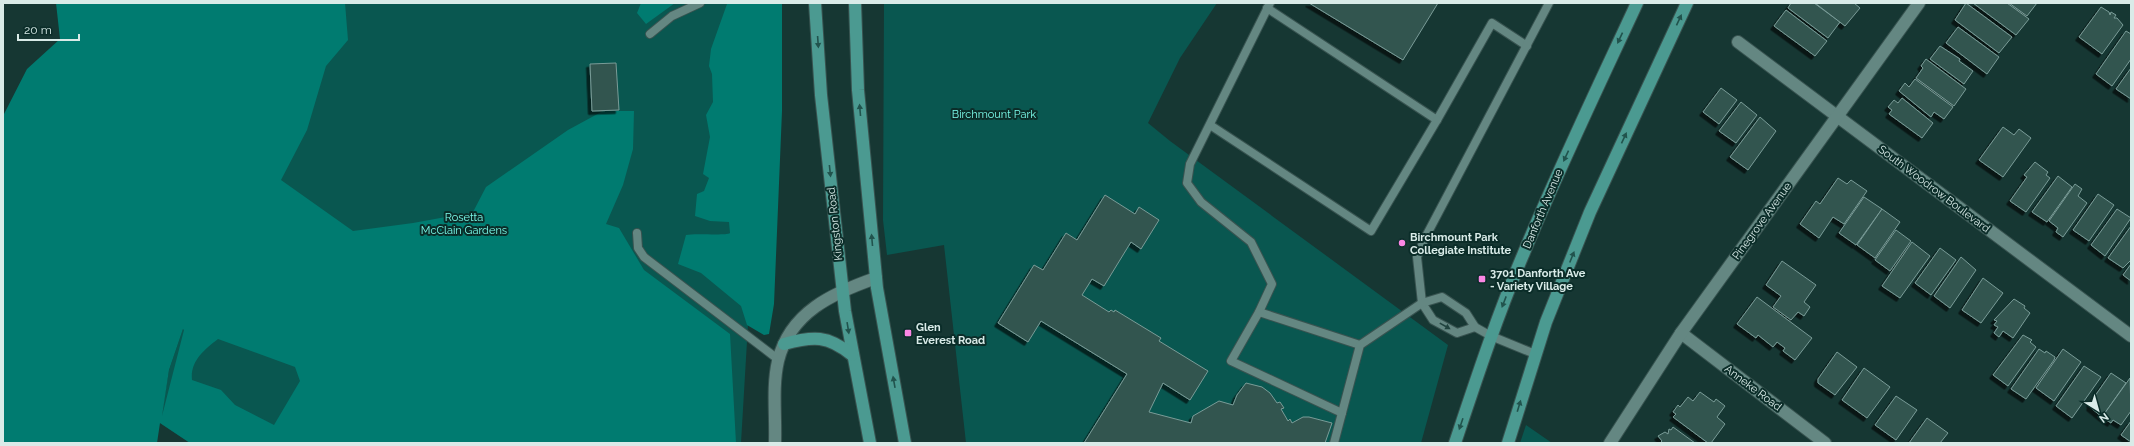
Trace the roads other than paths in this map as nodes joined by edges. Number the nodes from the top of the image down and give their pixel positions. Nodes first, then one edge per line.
1 (700, 3) edge
2 (815, 3) edge
3 (855, 3) edge
4 (1549, 3) edge
5 (1637, 3) edge
6 (1687, 3) edge
7 (1919, 3) edge
8 (1268, 5) edge
9 (650, 34) dead end
10 (1738, 42) dead end
11 (1527, 46) junction
12 (1837, 117) junction
13 (1437, 120) junction
14 (1210, 125) junction
15 (637, 233) dead end
16 (876, 278) junction
17 (842, 289) junction
18 (1422, 303) junction
19 (1259, 312) junction
20 (1475, 327) junction
21 (1681, 332) junction
22 (1491, 336) junction
23 (2131, 336) edge
24 (784, 344) junction
25 (1360, 346) junction
26 (1535, 354) junction
27 (852, 355) junction
28 (778, 360) junction
29 (1342, 413) junction
30 (775, 443) edge
31 (870, 443) edge
32 (905, 443) edge
33 (1334, 443) edge
34 (1455, 443) edge
35 (1508, 443) edge
36 (1610, 443) edge
37 (1826, 443) edge

1 - 9 lane
2 -> 17 main road, Kingston Road
16 -> 3 main road
4 - 11 lane
5 -> 22 main road, Danforth Avenue
26 -> 6 main road
7 - 12 street, Pinegrove Avenue
8 - 13 lane
8 - 14 lane
10 - 12 street, South Woodrow Boulevard
11 - 13 lane
11 - 18 lane
12 - 21 street, Pinegrove Avenue
12 - 23 street, South Woodrow Boulevard
13 - 14 lane
14 - 19 lane
15 - 28 lane
16 - 17 street
32 -> 16 main road
17 - 24 street
17 -> 27 main road, Kingston Road
18 - 20 lane
18 -> 20 lane
18 - 25 lane
19 - 25 lane
19 - 29 lane
20 - 22 lane
21 - 36 street, Pinegrove Avenue
21 - 37 street, Anneke Road
22 - 26 lane
22 -> 34 main road, Danforth Avenue
24 - 27 main road
24 - 28 street
25 - 29 lane
35 -> 26 main road
27 - 31 main road, Kingston Road
28 - 30 street
29 - 33 lane

